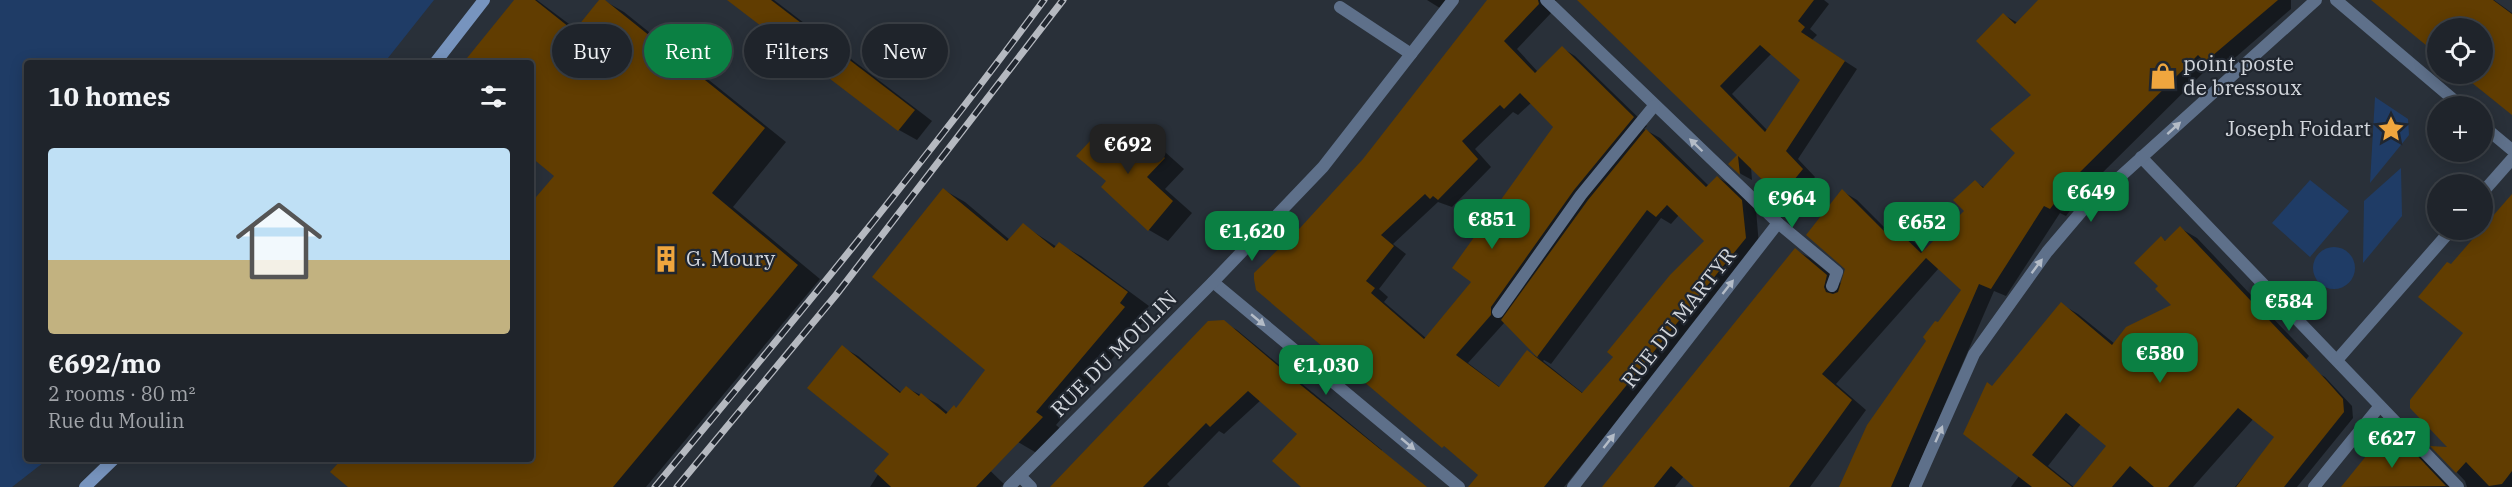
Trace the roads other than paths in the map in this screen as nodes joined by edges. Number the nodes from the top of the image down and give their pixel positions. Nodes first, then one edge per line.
1 (484, 0) edge
2 (1453, 0) edge
3 (1546, 0) edge
4 (2316, 0) edge
5 (2336, 0) edge
6 (1340, 7) dead end
7 (1411, 54) junction
8 (437, 60) edge
9 (2449, 96) edge
10 (1654, 106) junction
11 (2493, 134) edge
12 (2512, 150) edge
13 (2141, 157) junction
14 (2512, 159) edge
15 (2493, 181) edge
16 (1778, 223) junction
17 (2442, 240) edge
18 (1213, 282) junction
19 (1832, 286) dead end
20 (1498, 312) dead end
21 (2337, 360) junction
22 (2379, 406) junction
23 (111, 462) edge
24 (1020, 476) junction
25 (85, 487) edge
26 (1009, 487) edge
27 (1031, 487) edge
28 (1459, 487) edge
29 (1572, 487) edge
30 (1915, 487) edge
31 (2314, 487) edge
32 (2458, 487) edge

1 - 8 main road
2 - 7 street, RUE DU MOULIN
3 - 10 street
13 -> 4 street
5 - 9 street
6 - 7 street
7 - 18 street, RUE DU MOULIN
16 -> 10 street
10 - 20 street
11 - 12 street
13 - 21 street
30 -> 13 street
14 - 15 street
16 - 19 street
29 -> 16 street, RUE DU MARTYR
17 - 21 street
18 - 24 street, RUE DU MOULIN
18 -> 28 street
21 - 22 street
22 - 31 street
22 - 32 street
23 - 25 main road
24 - 26 street, RUE DU MOULIN
24 - 27 street

